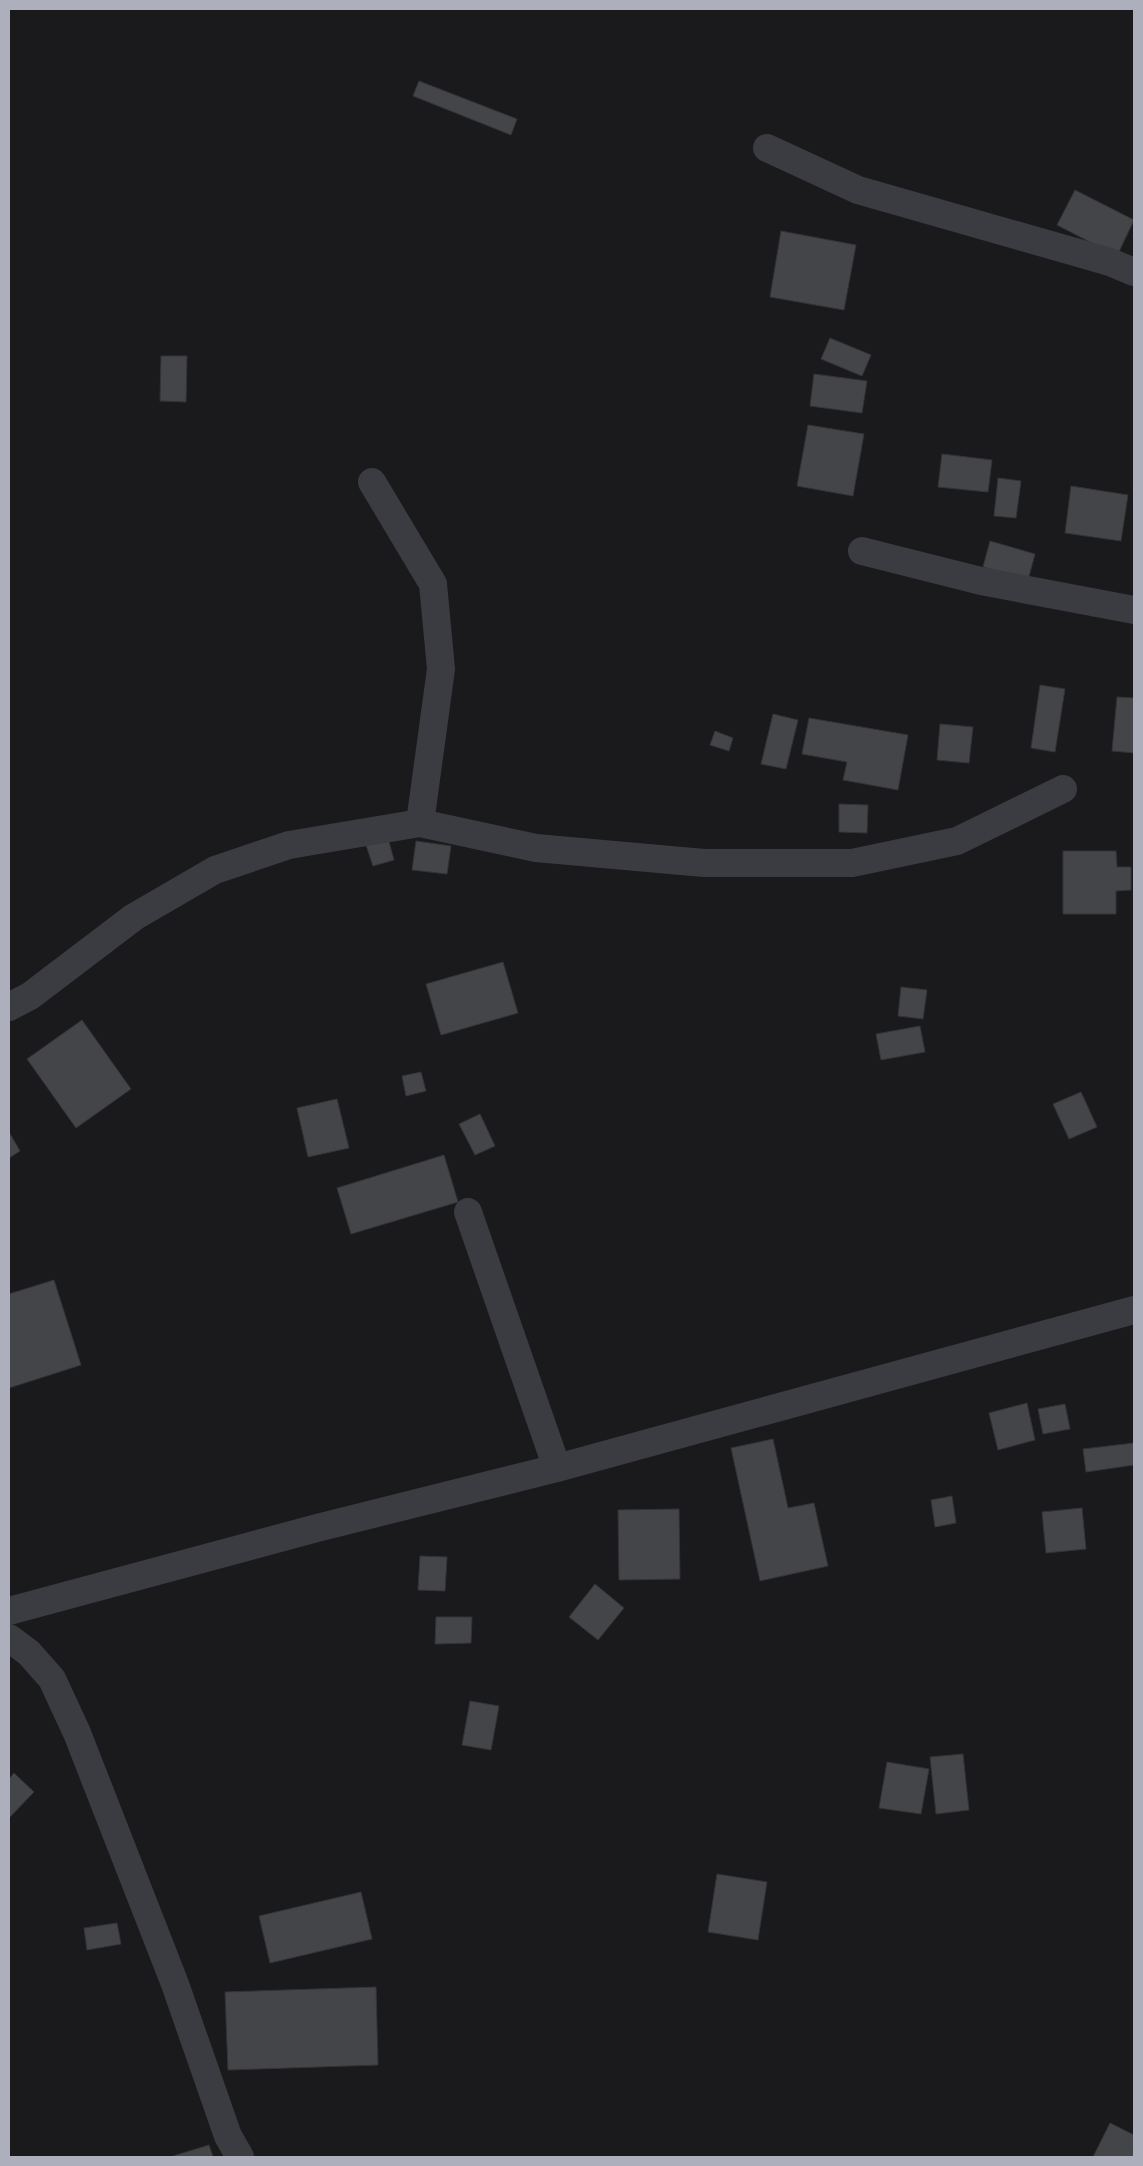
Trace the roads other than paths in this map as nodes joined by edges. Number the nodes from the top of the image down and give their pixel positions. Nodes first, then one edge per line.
1 (767, 148) dead end
2 (1134, 272) edge
3 (372, 482) dead end
4 (862, 551) dead end
5 (1134, 610) edge
6 (1063, 789) dead end
7 (420, 823) junction
8 (9, 1008) edge
9 (468, 1212) dead end
10 (1134, 1310) edge
11 (557, 1468) junction
12 (9, 1611) edge
13 (9, 1638) edge
14 (240, 2157) edge

1 - 2 street
3 - 7 street
4 - 5 street
6 - 7 street
7 - 8 street
9 - 11 street
10 - 11 street
11 - 12 street
13 - 14 street

